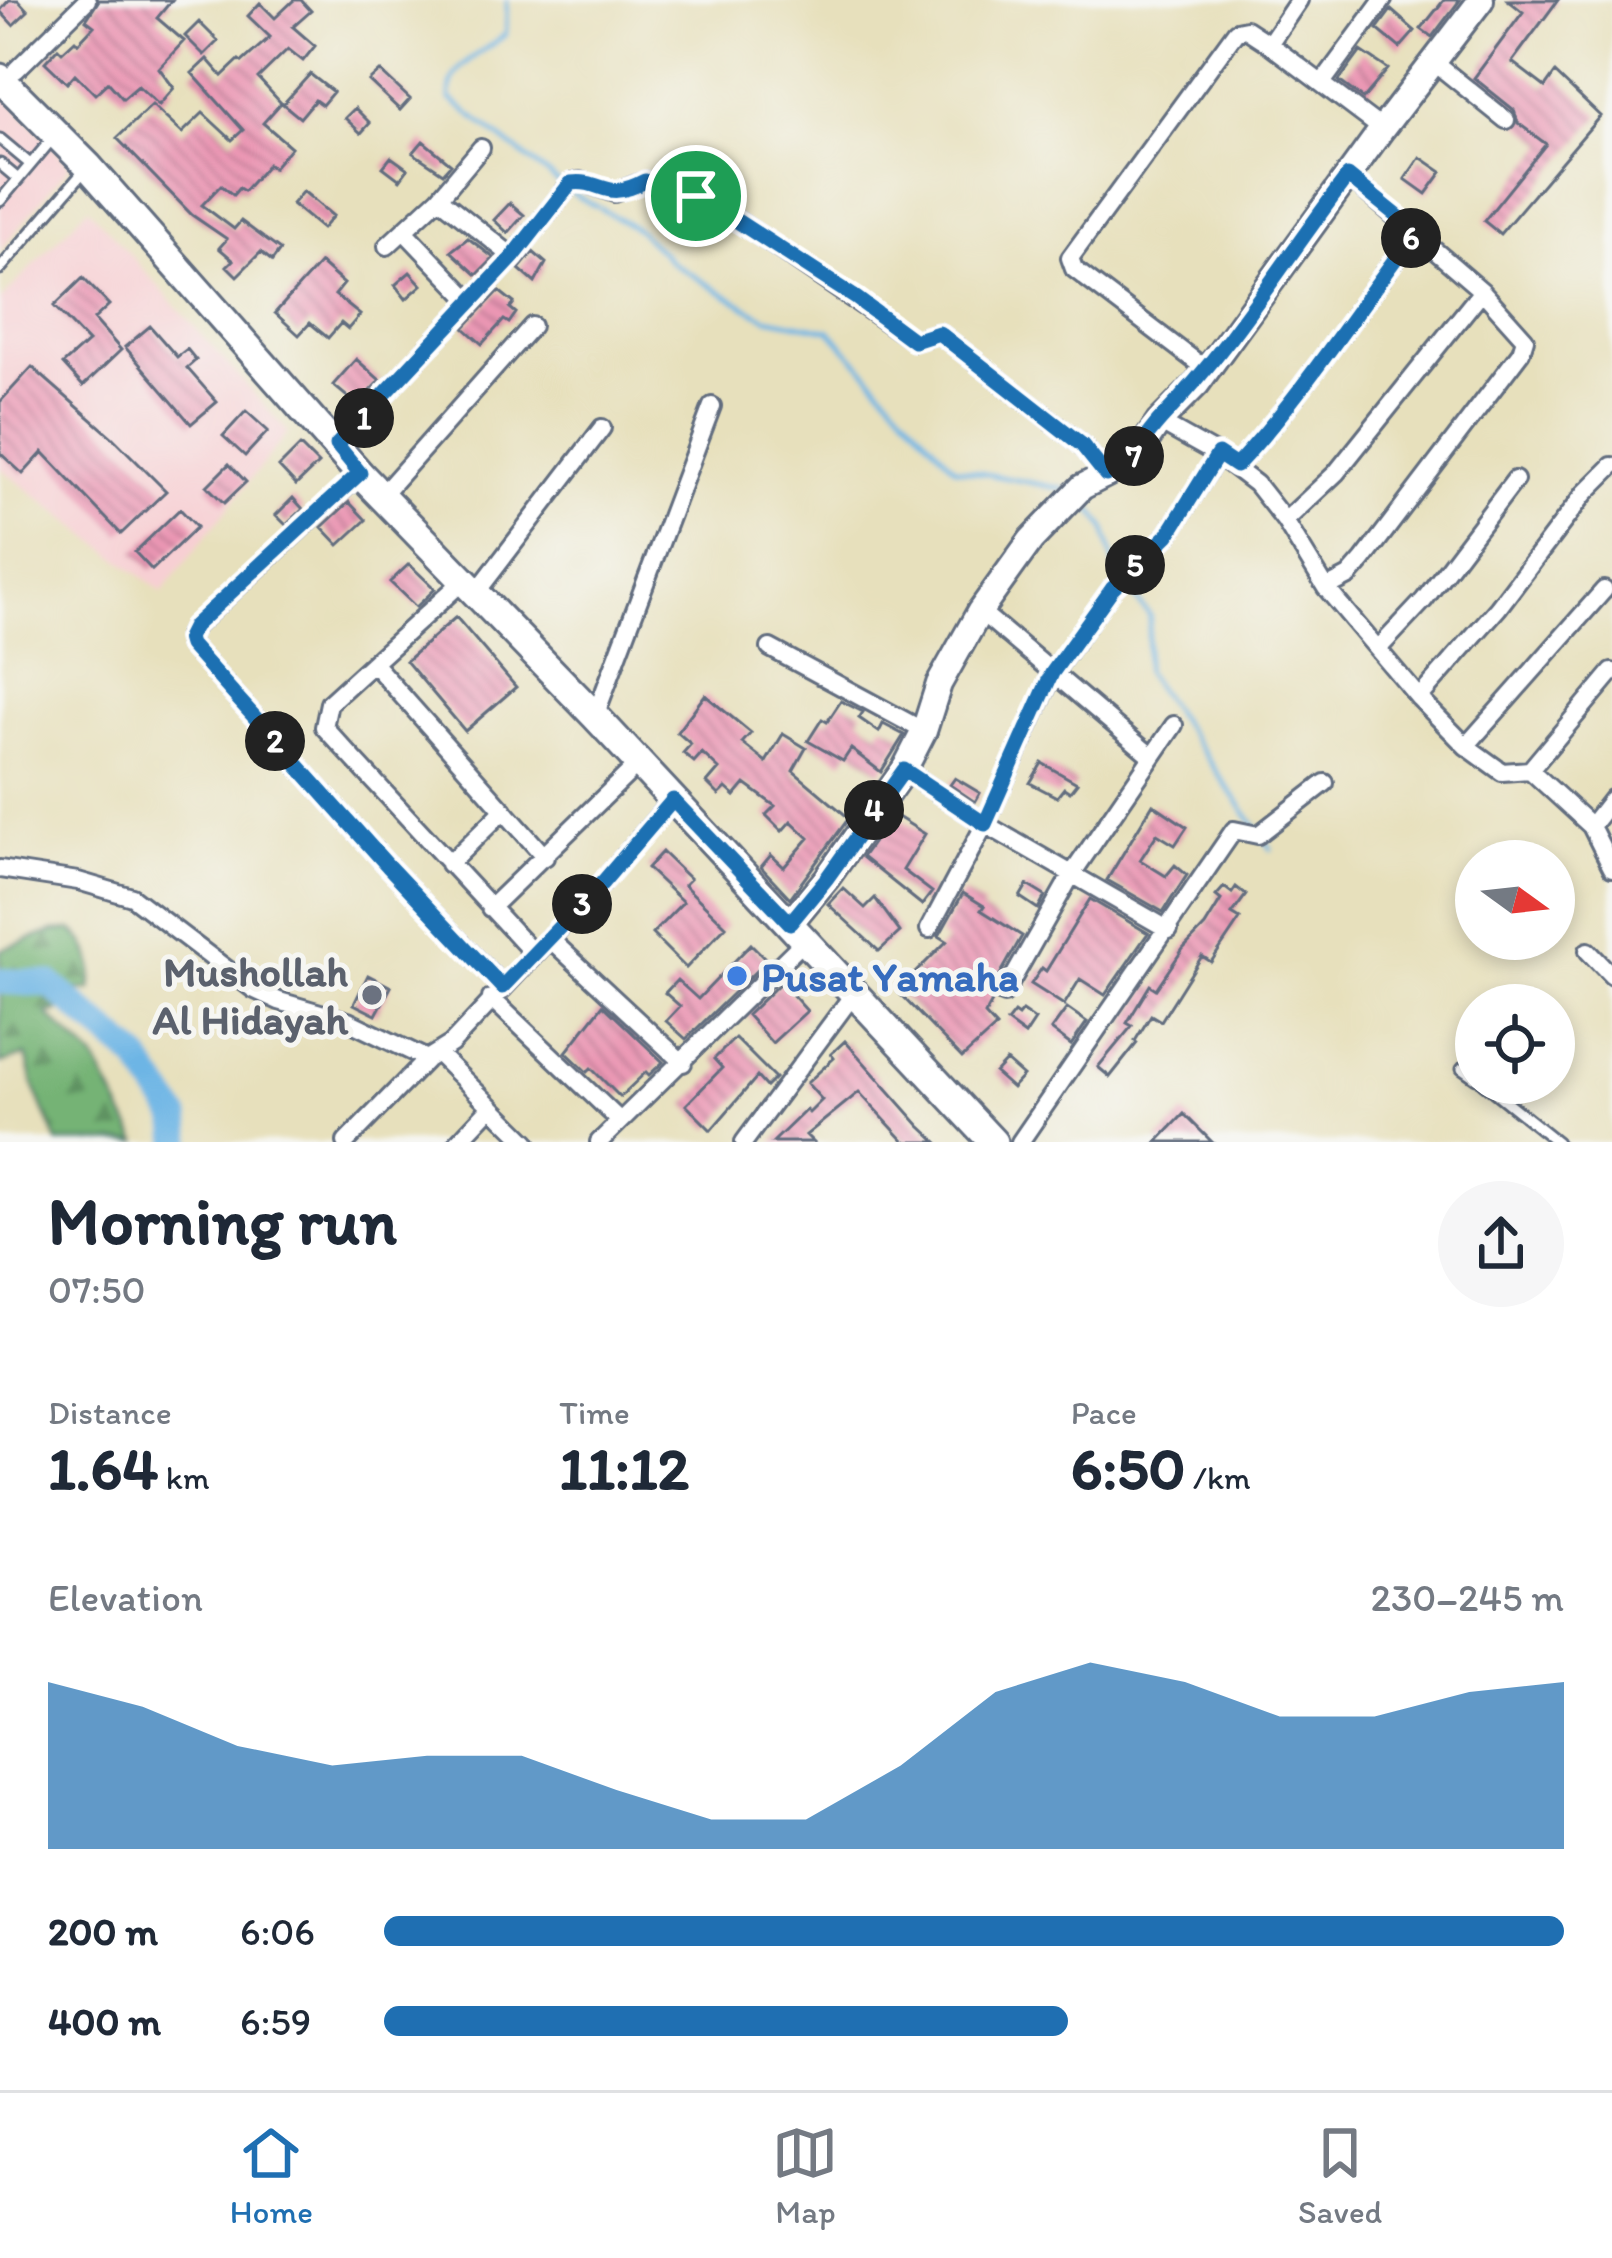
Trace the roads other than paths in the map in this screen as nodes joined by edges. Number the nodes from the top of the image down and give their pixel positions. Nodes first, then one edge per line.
1 (87, 0) edge
2 (1299, 0) edge
3 (1383, 0) edge
4 (1481, 0) edge
5 (1269, 44) junction
6 (1435, 63) junction
7 (5, 66) edge
8 (1322, 83) junction
9 (1506, 120) dead end
10 (47, 124) junction
11 (1382, 129) junction
12 (0, 139) edge
13 (481, 148) dead end
14 (0, 164) edge
15 (30, 164) junction
16 (88, 166) junction
17 (1348, 176) junction
18 (18, 179) junction
19 (439, 198) junction
20 (0, 201) edge
21 (1416, 231) junction
22 (405, 232) junction
23 (387, 246) dead end
24 (513, 257) junction
25 (0, 269) edge
26 (1482, 291) junction
27 (471, 302) junction
28 (532, 326) dead end
29 (1207, 370) junction
30 (712, 406) dead end
31 (1159, 422) junction
32 (602, 428) dead end
33 (337, 445) junction
34 (1218, 454) junction
35 (1236, 466) junction
36 (1612, 466) edge
37 (360, 473) junction
38 (1106, 475) junction
39 (1515, 480) dead end
40 (382, 495) junction
41 (1285, 521) junction
42 (470, 587) junction
43 (1326, 588) junction
44 (1604, 590) dead end
45 (980, 611) junction
46 (770, 648) dead end
47 (1378, 649) junction
48 (374, 664) junction
49 (1612, 672) edge
50 (1052, 673) junction
51 (1419, 698) junction
52 (595, 716) junction
53 (1174, 725) dead end
54 (924, 731) junction
55 (1466, 746) junction
56 (1150, 755) junction
57 (639, 764) junction
58 (904, 770) junction
59 (1530, 770) junction
60 (1325, 783) dead end
61 (673, 800) junction
62 (1612, 800) edge
63 (504, 810) junction
64 (985, 824) junction
65 (1591, 826) junction
66 (545, 856) junction
67 (449, 864) junction
68 (1612, 868) edge
69 (0, 869) edge
70 (1072, 874) junction
71 (490, 908) junction
72 (929, 929) dead end
73 (1168, 930) junction
74 (797, 932) junction
75 (549, 938) junction
76 (1588, 951) dead end
77 (533, 953) junction
78 (1612, 976) edge
79 (497, 992) junction
80 (855, 992) junction
81 (1004, 994) dead end
82 (433, 1057) junction
83 (682, 1063) junction
84 (1507, 1104) edge
85 (490, 1108) junction
86 (619, 1120) junction
87 (1553, 1141) edge
88 (346, 1142) edge
89 (458, 1142) edge
90 (526, 1142) edge
91 (599, 1142) edge
92 (744, 1142) edge
93 (993, 1142) edge
94 (1020, 1142) edge

1 - 7 street
2 - 5 street
3 - 8 street
4 - 6 main road
5 - 8 street
5 - 29 street
6 - 9 street
6 - 11 main road
7 - 10 main road
8 - 11 street
10 - 15 lane
10 - 16 main road
11 - 17 main road
12 - 15 lane
13 - 19 street
14 - 18 lane
15 - 18 lane
16 - 25 lane
16 - 33 main road
17 - 21 street
17 - 29 main road
18 - 20 lane
19 - 22 street
19 - 24 street
21 - 26 street
21 - 35 street
22 - 23 street
22 - 27 street
24 - 27 street
24 - 38 street
26 - 41 street
26 - 43 street
27 - 33 street
28 - 40 street
29 - 31 main road
30 - 52 street
31 - 34 street
31 - 38 main road
32 - 42 street
33 - 37 main road
34 - 35 street
34 - 50 street
35 - 41 street
36 - 51 street
37 - 40 main road
37 - 79 street
38 - 45 main road
39 - 47 street
40 - 42 main road
41 - 43 street
42 - 48 street
42 - 52 main road
43 - 47 street
44 - 55 street
45 - 50 street
45 - 54 main road
46 - 54 street
47 - 51 street
48 - 63 street
48 - 67 street
49 - 59 street
50 - 56 street
50 - 64 street
51 - 55 street
52 - 57 main road
53 - 56 street
54 - 58 main road
55 - 59 street
56 - 70 street
57 - 61 main road
57 - 66 street
58 - 64 street
58 - 74 main road
59 - 65 street
60 - 73 street
61 - 74 main road
61 - 75 street
62 - 65 street
63 - 66 street
63 - 67 street
64 - 70 street
64 - 72 street
65 - 68 street
66 - 71 street
67 - 71 street
69 - 82 street
70 - 73 street
70 - 81 street
71 - 77 street
73 - 94 street
74 - 80 main road
74 - 83 street
75 - 77 street
75 - 83 street
76 - 78 street
77 - 79 street
79 - 82 street
79 - 86 street
80 - 92 street
80 - 93 main road
82 - 85 street
82 - 88 street
83 - 86 street
84 - 87 lane
85 - 89 street
85 - 90 street
86 - 91 street

